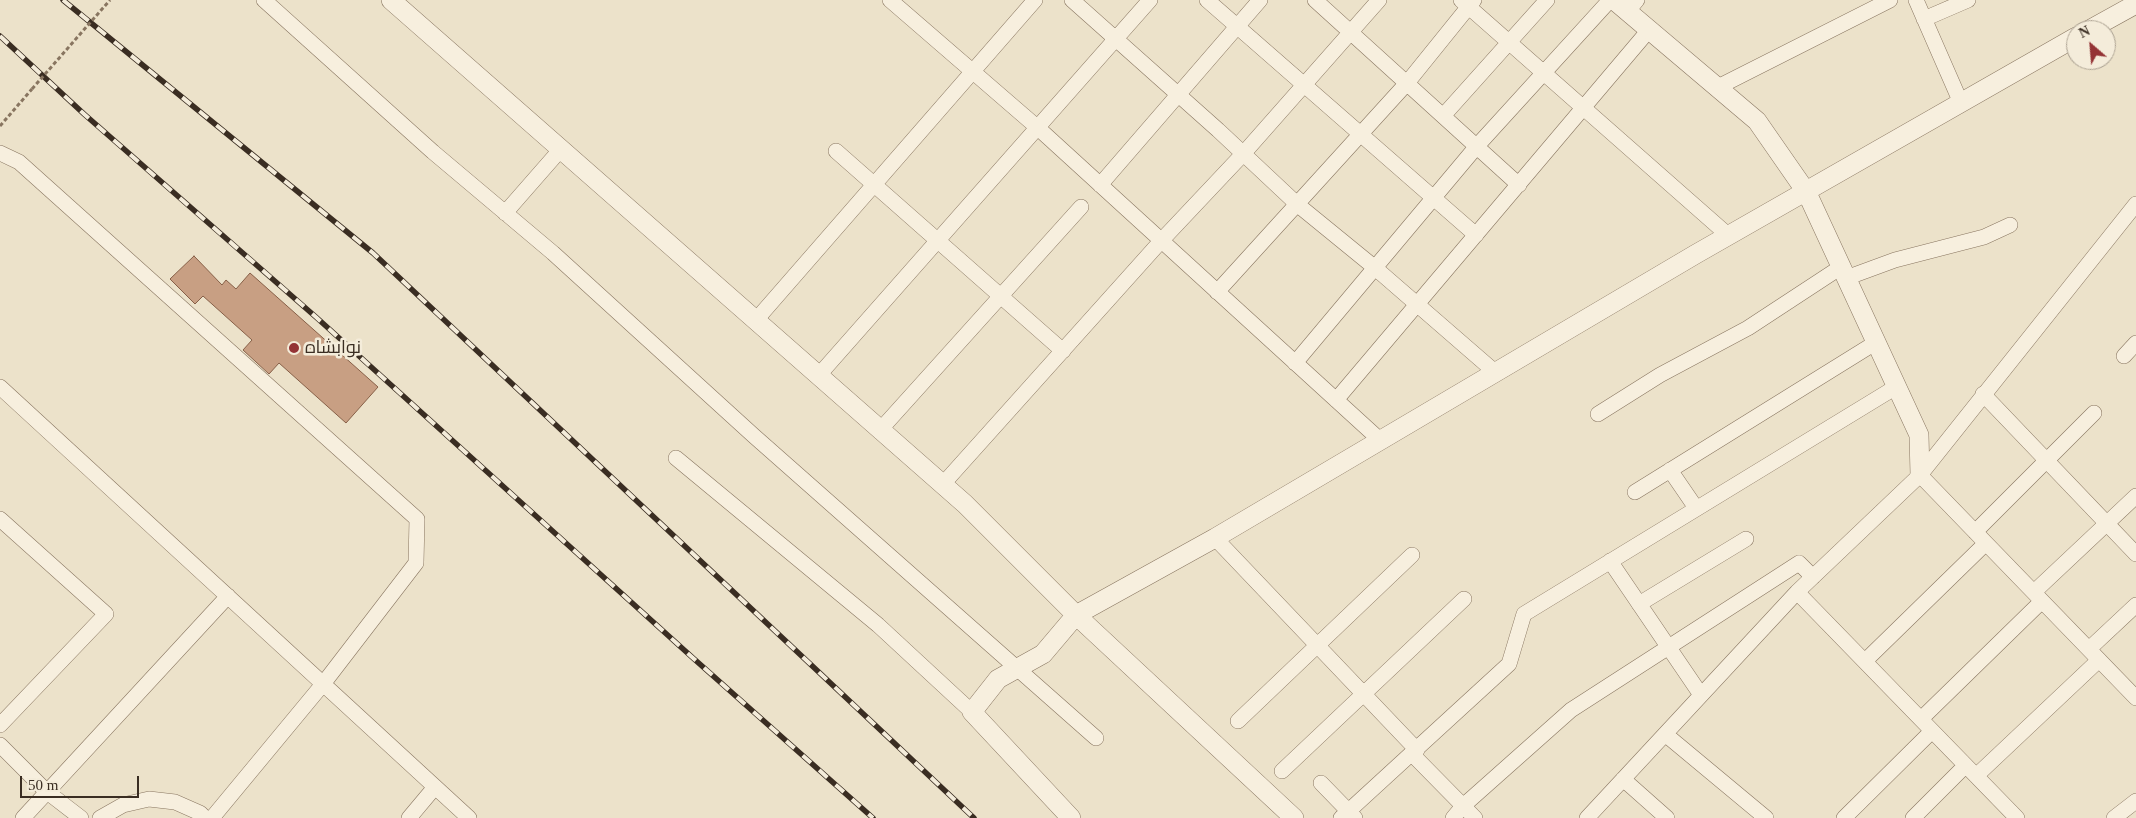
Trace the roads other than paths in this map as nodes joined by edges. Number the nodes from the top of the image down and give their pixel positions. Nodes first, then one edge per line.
1 (264, 0) edge
2 (391, 0) edge
3 (890, 0) edge
4 (1035, 0) edge
5 (1072, 0) edge
6 (1150, 0) edge
7 (1207, 0) edge
8 (1260, 0) edge
9 (1315, 0) edge
10 (1379, 0) edge
11 (1546, 0) edge
12 (1610, 0) edge
13 (1890, 0) edge
14 (1916, 0) edge
15 (1968, 0) edge
16 (1468, 2) edge
17 (1626, 4) edge
18 (2136, 4) edge
19 (1924, 19) junction
20 (2107, 20) edge
21 (1236, 27) junction
22 (1649, 30) junction
23 (1351, 32) junction
24 (1116, 39) junction
25 (1509, 43) junction
26 (2066, 44) edge
27 (972, 72) junction
28 (1543, 73) junction
29 (1407, 84) junction
30 (1304, 85) junction
31 (1718, 87) junction
32 (1178, 95) junction
33 (1962, 103) junction
34 (1584, 108) junction
35 (1443, 116) junction
36 (1038, 128) junction
37 (1362, 134) junction
38 (1477, 146) junction
39 (561, 149) junction
40 (836, 150) dead end
41 (0, 153) edge
42 (1243, 154) junction
43 (1519, 184) junction
44 (875, 185) junction
45 (1100, 185) junction
46 (1807, 193) junction
47 (1434, 197) junction
48 (2136, 204) edge
49 (1080, 206) dead end
50 (1298, 206) junction
51 (506, 213) junction
52 (2010, 225) dead end
53 (1476, 235) junction
54 (1729, 236) junction
55 (939, 241) junction
56 (1161, 241) junction
57 (1374, 267) junction
58 (1843, 273) junction
59 (1217, 292) junction
60 (1001, 296) junction
61 (1415, 306) junction
62 (756, 320) junction
63 (1876, 343) junction
64 (2136, 343) edge
65 (1063, 352) junction
66 (2124, 356) dead end
67 (1296, 363) junction
68 (1495, 372) junction
69 (819, 375) junction
70 (0, 387) edge
71 (1896, 387) junction
72 (1983, 394) junction
73 (1336, 400) junction
74 (2094, 413) dead end
75 (1598, 414) dead end
76 (881, 429) junction
77 (1380, 440) junction
78 (676, 458) dead end
79 (2047, 461) junction
80 (1670, 470) junction
81 (1920, 475) junction
82 (943, 484) junction
83 (1635, 492) dead end
84 (2136, 496) edge
85 (1696, 508) junction
86 (0, 519) edge
87 (2107, 524) junction
88 (1975, 532) junction
89 (1216, 538) junction
90 (1746, 539) dead end
91 (1986, 543) junction
92 (2136, 554) edge
93 (1412, 555) dead end
94 (1610, 561) junction
95 (1813, 577) junction
96 (1798, 592) junction
97 (228, 596) junction
98 (2038, 596) junction
99 (1464, 600) dead end
100 (1639, 604) junction
101 (2136, 605) edge
102 (1076, 615) junction
103 (1317, 646) junction
104 (1668, 647) junction
105 (2089, 649) junction
106 (2099, 660) junction
107 (1865, 661) junction
108 (1018, 668) junction
109 (323, 684) junction
110 (1364, 695) junction
111 (1701, 695) junction
112 (2136, 698) edge
113 (972, 712) junction
114 (1921, 719) junction
115 (1238, 721) dead end
116 (0, 725) edge
117 (1932, 731) junction
118 (1665, 734) junction
119 (1096, 738) dead end
120 (0, 745) edge
121 (1414, 752) junction
122 (1971, 771) junction
123 (1282, 772) dead end
124 (1623, 779) junction
125 (1321, 782) dead end
126 (435, 787) junction
127 (46, 791) junction
128 (2136, 800) edge
129 (1463, 806) junction
130 (1348, 816) edge
131 (2012, 817) edge
132 (23, 818) edge
133 (81, 818) edge
134 (100, 818) edge
135 (205, 818) edge
136 (212, 818) edge
137 (409, 818) edge
138 (470, 818) edge
139 (1071, 818) edge
140 (1294, 818) edge
141 (1453, 818) edge
142 (1475, 818) edge
143 (1587, 818) edge
144 (1666, 818) edge
145 (1766, 818) edge
146 (1844, 818) edge
147 (1913, 818) edge
148 (2114, 818) edge

1 - 51 street
2 - 39 street
3 - 27 street
4 - 27 street
5 - 24 street
6 - 24 street
7 - 21 street
8 - 21 street
9 - 23 street
10 - 23 street
11 - 25 street
12 - 28 street
13 - 31 street
14 - 19 street
15 - 19 street
16 - 25 street
16 - 29 street
17 - 22 street
18 - 20 street
19 - 33 street
21 - 30 street
21 - 32 street
22 - 31 street
22 - 34 street
23 - 29 street
23 - 30 street
24 - 32 street
24 - 36 street
25 - 28 street
25 - 35 street
26 - 33 street
27 - 36 street
27 - 44 street
28 - 34 street
28 - 38 street
29 - 35 street
29 - 37 street
30 - 37 street
30 - 42 street
31 - 46 street
32 - 42 street
32 - 45 street
33 - 46 street
34 - 43 street
34 - 54 street
35 - 38 street
36 - 45 street
36 - 55 street
37 - 47 street
37 - 50 street
38 - 43 street
38 - 47 street
39 - 51 street
39 - 62 street
40 - 44 street
41 - 109 street
42 - 50 street
42 - 56 street
43 - 53 street
44 - 55 street
44 - 62 street
45 - 56 street
46 - 54 street
46 - 58 street
47 - 53 street
47 - 57 street
48 - 72 street
49 - 60 street
50 - 57 street
50 - 59 street
51 - 108 street
52 - 58 street
53 - 61 street
54 - 68 street
55 - 60 street
55 - 69 street
56 - 59 street
56 - 65 street
57 - 61 street
57 - 67 street
58 - 63 street
58 - 75 street
59 - 67 street
60 - 65 street
60 - 76 street
61 - 68 street
61 - 73 street
62 - 69 street
63 - 71 street
63 - 80 street
64 - 66 street
65 - 82 street
67 - 73 street
68 - 77 street
69 - 76 street
70 - 97 street
71 - 81 street
71 - 85 street
72 - 79 street
72 - 81 street
73 - 77 street
74 - 79 street
76 - 82 street
77 - 89 street
78 - 113 street
79 - 87 street
79 - 88 street
80 - 83 street
80 - 85 street
81 - 88 street
81 - 95 street
82 - 102 street
84 - 87 street
85 - 94 street
86 - 116 street
87 - 92 street
87 - 98 street
88 - 91 street
89 - 102 street
89 - 103 street
90 - 100 street
91 - 98 street
91 - 107 street
93 - 103 street
94 - 100 street
94 - 121 street
95 - 96 street
95 - 104 street
96 - 107 street
96 - 111 street
97 - 109 street
97 - 127 street
98 - 105 street
98 - 114 street
99 - 110 street
100 - 104 street
101 - 105 street
102 - 108 street
102 - 140 street
103 - 110 street
103 - 115 street
104 - 111 street
104 - 129 street
105 - 106 street
106 - 112 street
106 - 122 street
107 - 114 street
108 - 113 street
108 - 119 street
109 - 126 street
109 - 136 street
110 - 121 street
110 - 123 street
111 - 118 street
113 - 139 street
114 - 117 street
117 - 122 street
117 - 146 street
118 - 124 street
118 - 145 street
120 - 127 street
121 - 129 street
121 - 130 street
122 - 131 street
122 - 147 street
124 - 143 street
124 - 144 street
125 - 130 street
126 - 137 street
126 - 138 street
127 - 132 street
127 - 133 street
128 - 148 street
129 - 141 street
129 - 142 street
134 - 135 street

